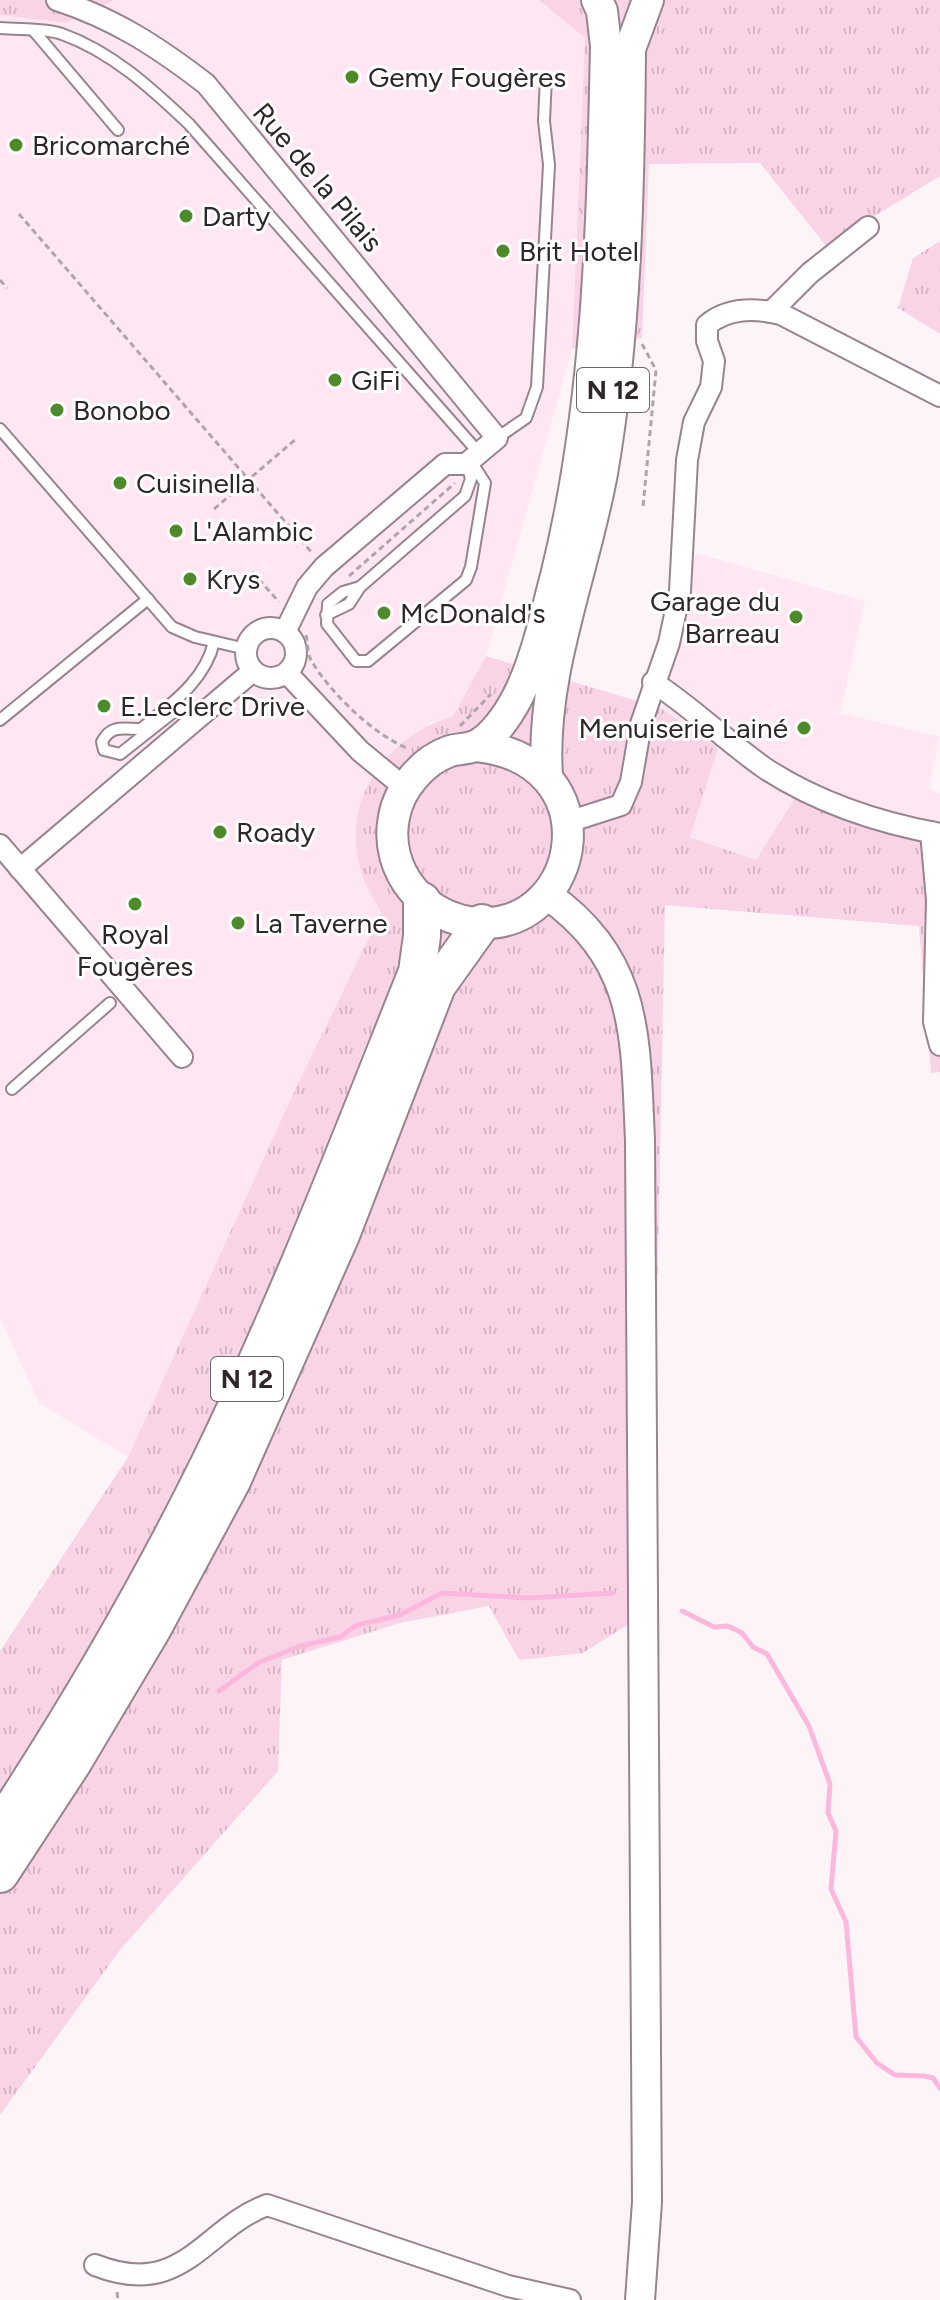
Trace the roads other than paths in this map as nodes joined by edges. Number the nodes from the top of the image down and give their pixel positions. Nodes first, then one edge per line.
1 (57, 0) edge
2 (597, 0) edge
3 (648, 0) edge
4 (0, 28) edge
5 (34, 31) junction
6 (546, 77) dead end
7 (118, 130) dead end
8 (868, 227) dead end
9 (771, 312) junction
10 (940, 396) edge
11 (0, 429) edge
12 (497, 438) junction
13 (472, 459) junction
14 (148, 599) junction
15 (285, 632) junction
16 (214, 642) junction
17 (246, 649) junction
18 (253, 671) junction
19 (287, 673) junction
20 (653, 682) junction
21 (213, 704) junction
22 (0, 720) edge
23 (477, 746) junction
24 (547, 776) junction
25 (405, 788) junction
26 (568, 822) junction
27 (936, 833) edge
28 (0, 845) edge
29 (20, 869) junction
30 (546, 894) junction
31 (422, 901) junction
32 (482, 923) junction
33 (110, 1003) dead end
34 (940, 1045) edge
35 (182, 1057) dead end
36 (12, 1089) dead end
37 (0, 1827) edge
38 (0, 1874) edge
39 (95, 2265) dead end
40 (570, 2300) edge
41 (640, 2300) edge

1 - 12 street, Rue de la Pilais
2 - 23 main road, N 12
3 - 24 main road, N 12
4 - 5 lane
5 - 7 lane
5 - 13 lane
6 - 12 lane
8 - 9 street
9 - 10 street
9 - 20 street
11 - 14 lane
12 - 13 street
13 - 13 lane
13 - 15 street
14 - 16 lane
14 - 22 lane
15 - 17 street
15 - 19 street
16 - 17 lane
16 - 21 lane
17 - 18 street
18 - 19 street
18 - 21 street
19 - 25 street
20 - 26 street
20 - 27 street
21 - 29 street
23 - 24 main road
23 - 25 main road
24 - 26 main road
25 - 31 main road
26 - 30 main road
27 - 34 street
28 - 29 street
29 - 35 street
30 - 32 main road
30 - 41 main road
31 - 32 main road
31 - 37 highway, N 12
32 - 38 highway, N 12
33 - 36 lane
39 - 40 street

